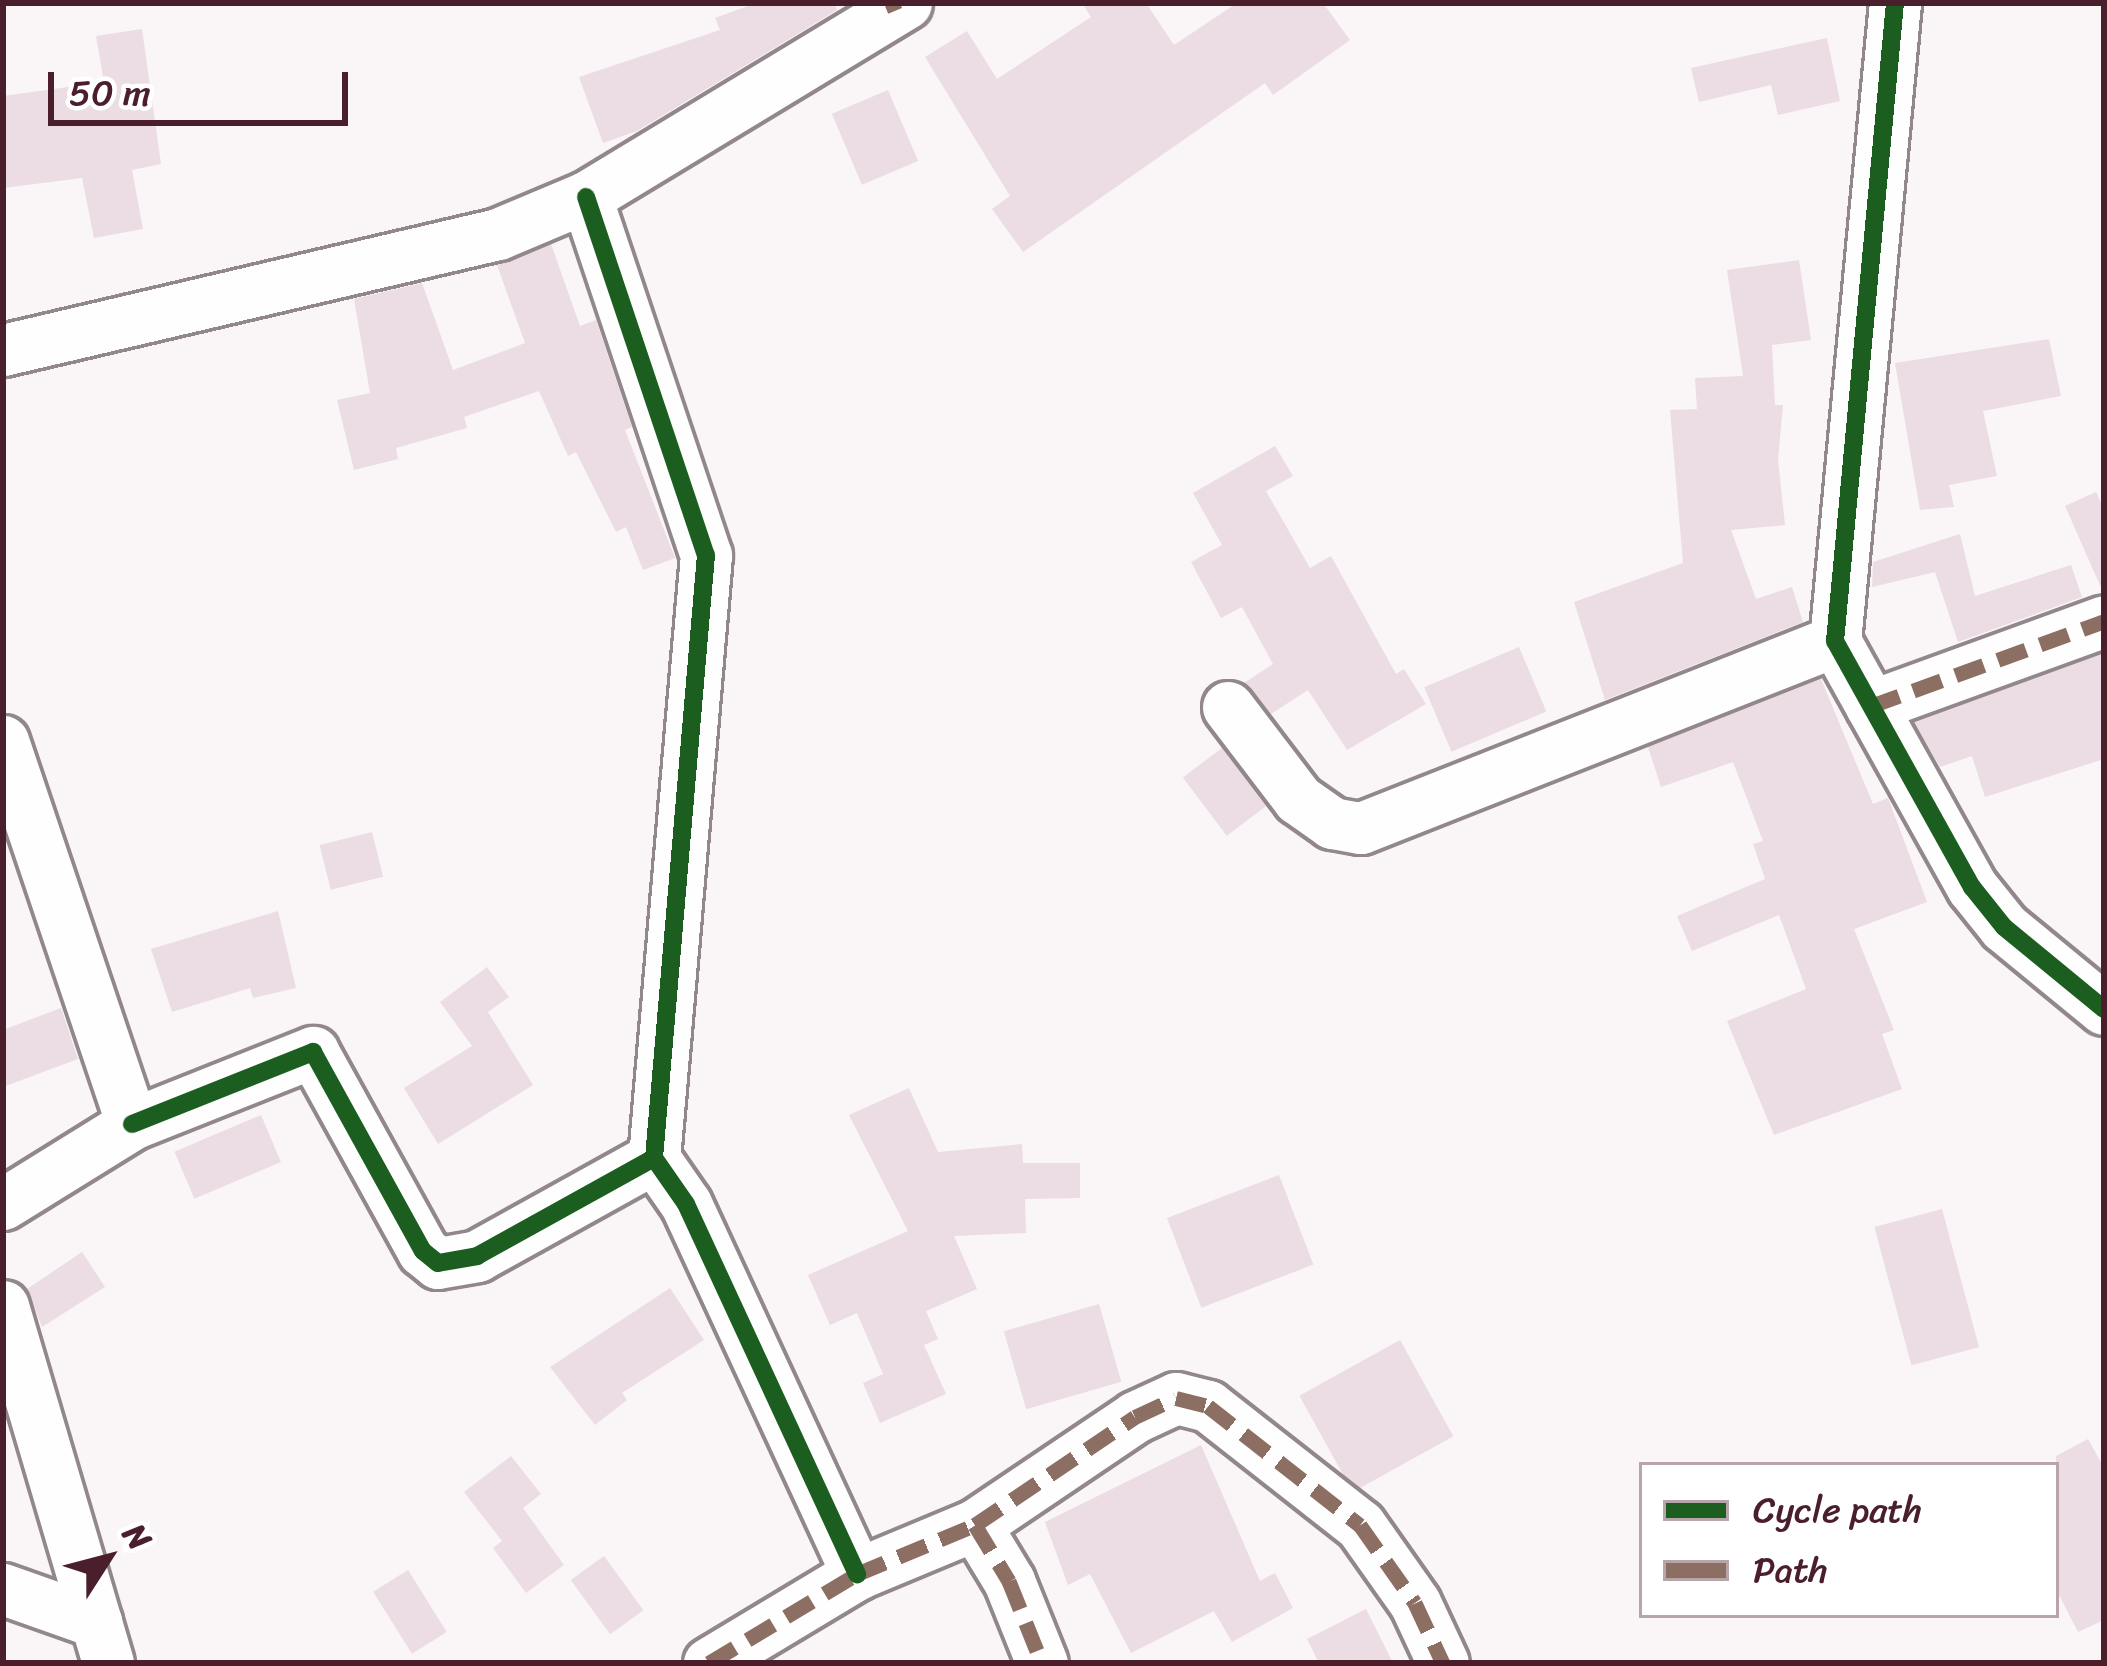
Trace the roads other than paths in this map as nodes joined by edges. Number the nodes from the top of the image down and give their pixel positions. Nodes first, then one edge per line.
1 (1895, 3) edge
2 (897, 5) edge
3 (586, 197) junction
4 (3, 350) edge
5 (2104, 621) edge
6 (1835, 641) junction
7 (1871, 706) junction
8 (1228, 707) dead end
9 (3, 740) edge
10 (2104, 1009) edge
11 (132, 1124) junction
12 (654, 1158) junction
13 (3, 1204) edge
14 (3, 1306) edge
15 (975, 1525) junction
16 (857, 1574) junction
17 (3, 1589) edge
18 (102, 1643) edge
19 (709, 1663) edge
20 (1042, 1663) edge
21 (1443, 1663) edge

1 - 6 street
2 - 3 street
3 - 4 street
3 - 12 street
5 - 7 street
6 - 7 street
6 - 8 street
7 - 10 street
9 - 11 street
11 - 12 street
11 - 13 street
12 - 16 street
14 - 18 street
15 - 16 street
15 - 20 street
15 - 21 street
16 - 19 street
17 - 18 street

